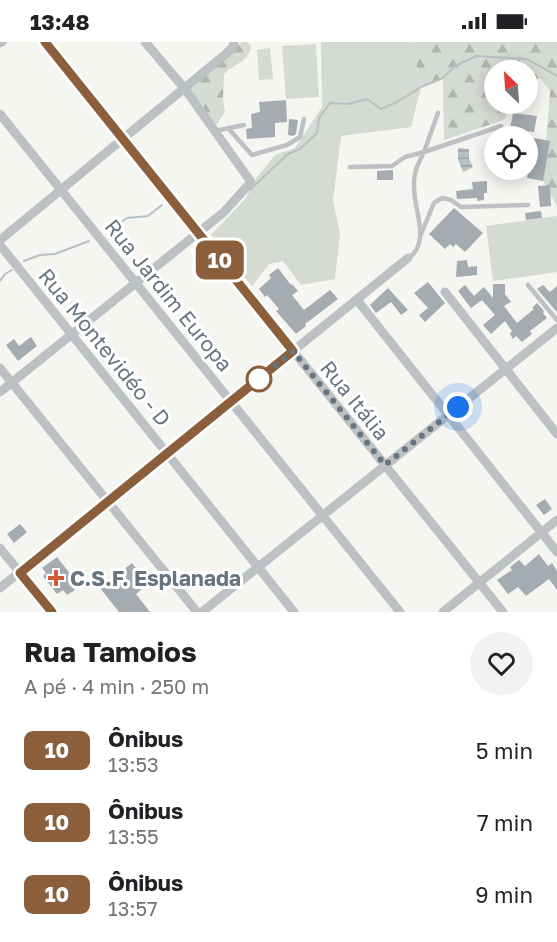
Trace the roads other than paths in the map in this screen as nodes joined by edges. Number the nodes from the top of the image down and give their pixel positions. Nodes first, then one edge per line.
1 (45, 42) edge
2 (145, 42) edge
3 (234, 42) edge
4 (185, 89) junction
5 (438, 113) dead end
6 (0, 114) edge
7 (304, 119) dead end
8 (244, 125) dead end
9 (228, 128) junction
10 (214, 131) junction
11 (484, 132) edge
12 (123, 139) junction
13 (424, 152) junction
14 (350, 167) dead end
15 (61, 190) junction
16 (528, 205) dead end
17 (198, 232) junction
18 (421, 234) junction
19 (0, 240) edge
20 (0, 245) edge
21 (408, 258) joint
22 (136, 282) junction
23 (528, 285) dead end
24 (445, 292) dead end
25 (357, 300) junction
26 (557, 320) edge
27 (557, 328) edge
28 (71, 334) junction
29 (293, 351) junction
30 (0, 368) edge
31 (506, 369) junction
32 (12, 382) junction
33 (0, 392) edge
34 (232, 401) junction
35 (449, 414) junction
36 (557, 434) edge
37 (167, 453) junction
38 (385, 465) junction
39 (108, 501) junction
40 (323, 515) junction
41 (557, 520) edge
42 (541, 532) junction
43 (0, 548) edge
44 (557, 552) edge
45 (258, 567) junction
46 (20, 573) junction
47 (479, 583) junction
48 (0, 588) edge
49 (51, 612) edge
50 (197, 612) edge
51 (202, 612) edge
52 (294, 612) edge
53 (400, 612) edge
54 (443, 612) edge
55 (503, 612) edge

1 - 12 street, Rua Itália
2 - 4 street
3 - 4 street
4 - 10 street
4 - 12 street
5 - 13 lane
6 - 15 street, Rua Jardim Europa
7 - 9 lane
8 - 9 lane
9 - 10 lane
10 - 17 street
11 - 13 lane
12 - 15 street
12 - 17 street, Rua Itália
13 - 14 lane
13 - 18 lane
15 - 19 street
15 - 22 street, Rua Jardim Europa
16 - 18 lane
17 - 22 street
17 - 29 street, Rua Itália
18 - 21 lane
20 - 28 street, Rua Montevidéo - D
21 - 25 street
22 - 28 street
22 - 34 street, Rua Jardim Europa
23 - 26 lane
24 - 31 street
25 - 29 street
25 - 35 street
27 - 31 street
28 - 32 street
28 - 37 street, Rua Montevidéo - D
29 - 34 street
29 - 38 street, Rua Itália
30 - 32 street
31 - 35 street
31 - 36 street
32 - 33 street
32 - 39 street
34 - 37 street
34 - 40 street, Rua Jardim Europa
35 - 38 street
35 - 42 street
37 - 39 street
37 - 45 street, Rua Montevidéo - D
38 - 40 street
38 - 47 street, Rua Itália
39 - 46 street
39 - 50 street
40 - 45 street
40 - 53 street, Rua Jardim Europa
41 - 42 street
42 - 44 street
42 - 47 street
43 - 46 street
45 - 51 street
45 - 52 street, Rua Montevidéo - D
46 - 48 street
46 - 49 street
47 - 54 street
47 - 55 street, Rua Itália

